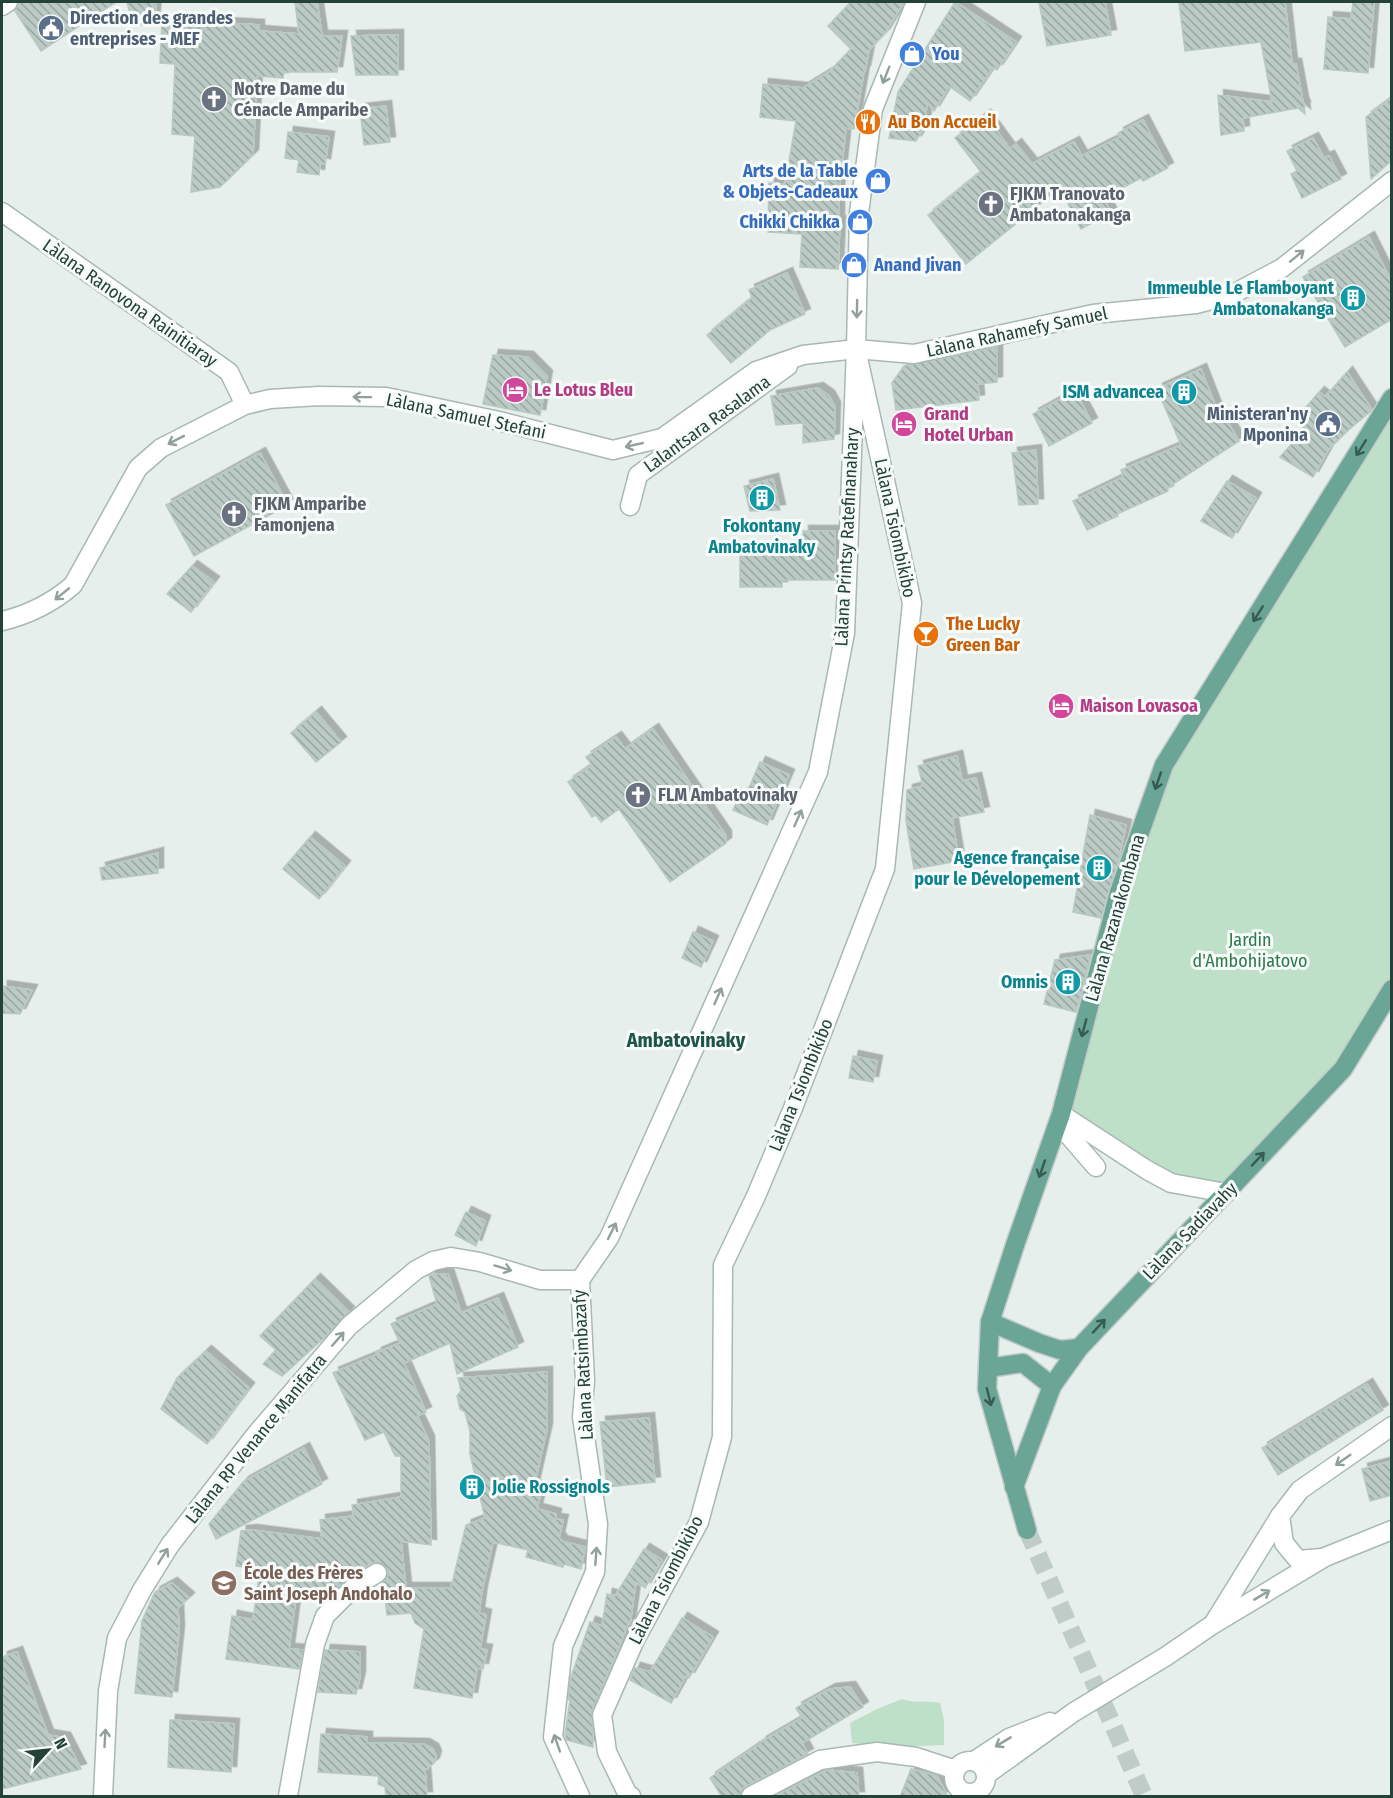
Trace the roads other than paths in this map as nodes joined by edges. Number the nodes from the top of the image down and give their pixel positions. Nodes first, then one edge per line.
1 (8, 2) edge
2 (916, 2) edge
3 (2, 6) edge
4 (1392, 181) edge
5 (2, 212) edge
6 (856, 349) junction
7 (803, 355) junction
8 (1392, 398) edge
9 (244, 405) junction
10 (630, 506) dead end
11 (2, 621) edge
12 (1392, 989) edge
13 (1060, 1119) junction
14 (1095, 1167) dead end
15 (1226, 1193) junction
16 (580, 1280) junction
17 (990, 1322) junction
18 (1079, 1348) junction
19 (988, 1368) junction
20 (1052, 1386) junction
21 (1392, 1426) edge
22 (1014, 1487) junction
23 (1280, 1516) junction
24 (1028, 1530) tunnel mouth
25 (1392, 1530) edge
26 (1325, 1557) junction
27 (377, 1573) dead end
28 (1212, 1625) junction
29 (1074, 1712) junction
30 (974, 1761) junction
31 (956, 1770) junction
32 (986, 1775) junction
33 (964, 1794) edge
34 (103, 1797) edge
35 (288, 1797) edge
36 (580, 1797) edge
37 (630, 1797) edge
38 (751, 1797) edge

1 - 3 street
2 -> 6 street
6 -> 4 street, Làlana Rahamefy Samuel
5 - 9 street, Làlana Ranovona Rainitiaray
6 - 7 street, Làlana Samuel Stefani
16 -> 6 street, Làlana Printsy Ratefinanahary
6 - 37 street, Làlana Tsiombikibo
7 -> 9 street, Làlana Samuel Stefani
7 - 10 street, Lalantsara Rasalama
8 -> 13 main road, Làlana Razanakombana
9 -> 11 street, Làlana Samuel Stefani
15 -> 12 main road, Làlana Sadiavahy
13 - 14 street
13 - 15 street
13 -> 17 main road, Làlana Razanakombana
18 -> 15 main road, Làlana Sadiavahy
34 -> 16 street, Làlana RP Venance Manifatra
36 -> 16 street, Làlana Ratsimbazafy
17 - 18 main road
17 - 19 main road, Làlana Razanakombana
18 - 20 main road, Làlana Sadiavahy
19 - 20 main road
19 -> 22 main road, Làlana Razanakombana
20 - 22 main road, Làlana Sadiavahy
21 -> 23 street
22 - 24 main road, Làlana Razanakombana
23 - 26 street
23 - 28 street
25 - 26 street
28 -> 26 street
27 - 35 street
28 - 29 street
29 -> 30 street
29 - 32 street
30 - 31 street
30 - 32 street
31 - 33 street
31 - 38 street
32 - 33 street

